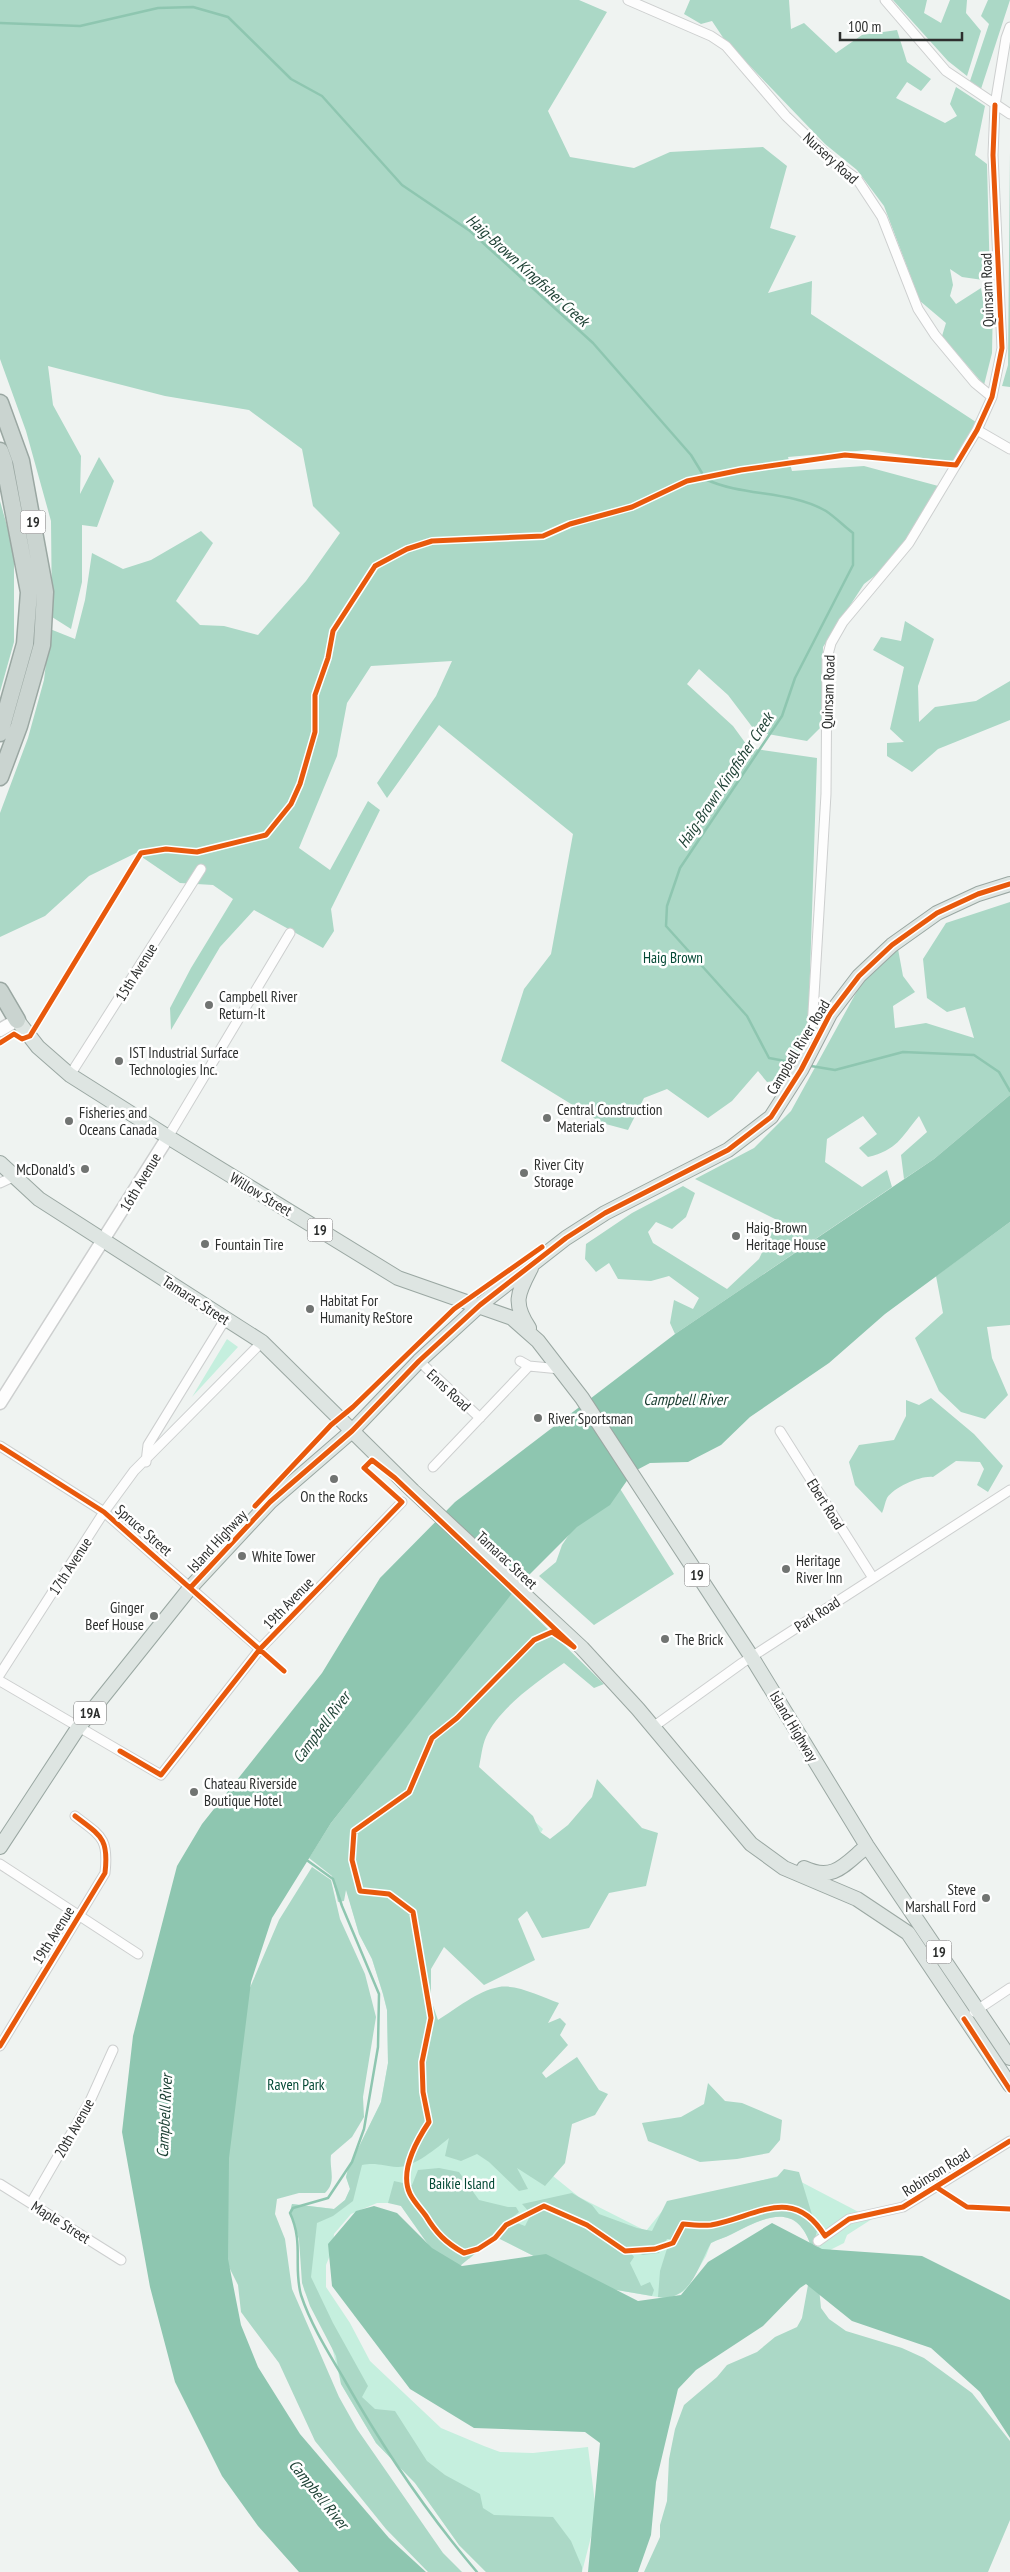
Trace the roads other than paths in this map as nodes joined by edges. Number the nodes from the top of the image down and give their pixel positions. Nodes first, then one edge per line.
1 (628, 0) edge
2 (885, 0) edge
3 (1010, 27) edge
4 (995, 105) junction
5 (1010, 114) edge
6 (992, 397) junction
7 (0, 402) edge
8 (977, 430) junction
9 (1010, 449) edge
10 (0, 451) edge
11 (0, 733) edge
12 (0, 777) edge
13 (202, 868) dead end
14 (1010, 884) edge
15 (290, 933) dead end
16 (0, 991) edge
17 (17, 1020) junction
18 (0, 1030) edge
19 (811, 1050) junction
20 (70, 1075) junction
21 (168, 1137) junction
22 (0, 1163) edge
23 (13, 1176) junction
24 (0, 1182) edge
25 (104, 1240) junction
26 (532, 1264) junction
27 (480, 1306) junction
28 (226, 1318) junction
29 (538, 1341) junction
30 (262, 1342) junction
31 (418, 1361) junction
32 (520, 1361) dead end
33 (529, 1366) junction
34 (560, 1369) junction
35 (579, 1394) joint
36 (0, 1403) edge
37 (480, 1418) junction
38 (352, 1431) junction
39 (780, 1431) dead end
40 (0, 1446) edge
41 (146, 1462) junction
42 (433, 1468) dead end
43 (1010, 1490) edge
44 (402, 1502) dead end
45 (104, 1512) junction
46 (873, 1578) junction
47 (190, 1588) junction
48 (260, 1649) junction
49 (751, 1656) junction
50 (0, 1674) edge
51 (0, 1681) edge
52 (653, 1727) junction
53 (78, 1728) junction
54 (75, 1816) dead end
55 (751, 1844) junction
56 (867, 1846) junction
57 (0, 1847) edge
58 (0, 1864) edge
59 (79, 1916) junction
60 (138, 1954) dead end
61 (1010, 1988) edge
62 (978, 2010) junction
63 (966, 2017) junction
64 (0, 2046) edge
65 (113, 2050) dead end
66 (1010, 2058) edge
67 (1010, 2085) edge
68 (1010, 2141) edge
69 (0, 2184) edge
70 (31, 2203) junction
71 (818, 2241) dead end
72 (122, 2260) dead end

1 - 6 street, Nursery Road
2 - 4 street
3 - 4 street, Quinsam Road
4 - 5 street
4 - 6 street, Quinsam Road
6 - 8 street, Quinsam Road
7 - 12 highway, 19
8 - 9 street
8 - 19 street, Quinsam Road
10 - 11 highway, 19
13 - 20 street, 15th Avenue
14 - 19 main road, Campbell River Road
15 - 21 street, 16th Avenue
16 - 17 highway, 19
17 - 18 street
17 - 20 main road, Willow Street / 19
19 - 26 main road, Campbell River Road
20 - 21 main road, Willow Street / 19
21 - 25 street, 16th Avenue
21 - 27 main road, Willow Street / 19
22 - 23 main road, Tamarac Street / 19
23 - 24 street
23 - 25 main road, Tamarac Street / 19
25 - 28 main road, Tamarac Street / 19
25 - 36 street, 16th Avenue
26 - 27 main road, Campbell River Road
26 - 29 main road
27 - 29 main road, Willow Street / 19
27 - 31 main road, Island Highway / 19A
28 - 30 main road, Tamarac Street / 19
28 - 41 street
29 - 34 main road, Willow Street / 19
30 - 38 main road, Tamarac Street / 19
30 - 41 street, 17th Avenue
31 - 37 street, Enns Road
31 - 38 main road, Island Highway / 19A
32 - 33 street
33 - 34 street
33 - 37 street
34 - 35 main road, Willow Street / 19
35 - 49 main road, Island Highway / 19
37 - 42 street
38 - 47 main road, Island Highway / 19A
38 - 52 main road, Tamarac Street / 19
39 - 46 street, Ebert Road
40 - 45 street, Spruce Street
41 - 45 street, 17th Avenue
43 - 46 street, Park Road
44 - 48 street, 19th Avenue
45 - 47 street, Spruce Street
45 - 50 street, 17th Avenue
46 - 49 street, Park Road
47 - 48 street, Spruce Street
47 - 53 main road, Island Highway / 19A
48 - 53 street, 19th Avenue
49 - 52 street, Park Road
49 - 56 main road, Island Highway / 19
51 - 53 street
52 - 55 main road, Tamarac Street / 19
53 - 57 main road, Island Highway / 19A
54 - 59 street, 19th Avenue
55 - 56 main road
55 - 63 main road, 19
56 - 62 main road, Island Highway / 19
58 - 59 street
59 - 60 street
59 - 64 street, 19th Avenue
61 - 62 street
62 - 63 street
62 - 66 main road, Island Highway / 19
63 - 67 main road, 19
65 - 70 street, 20th Avenue
68 - 71 street, Robinson Road
69 - 70 street, Maple Street
70 - 72 street, Maple Street

